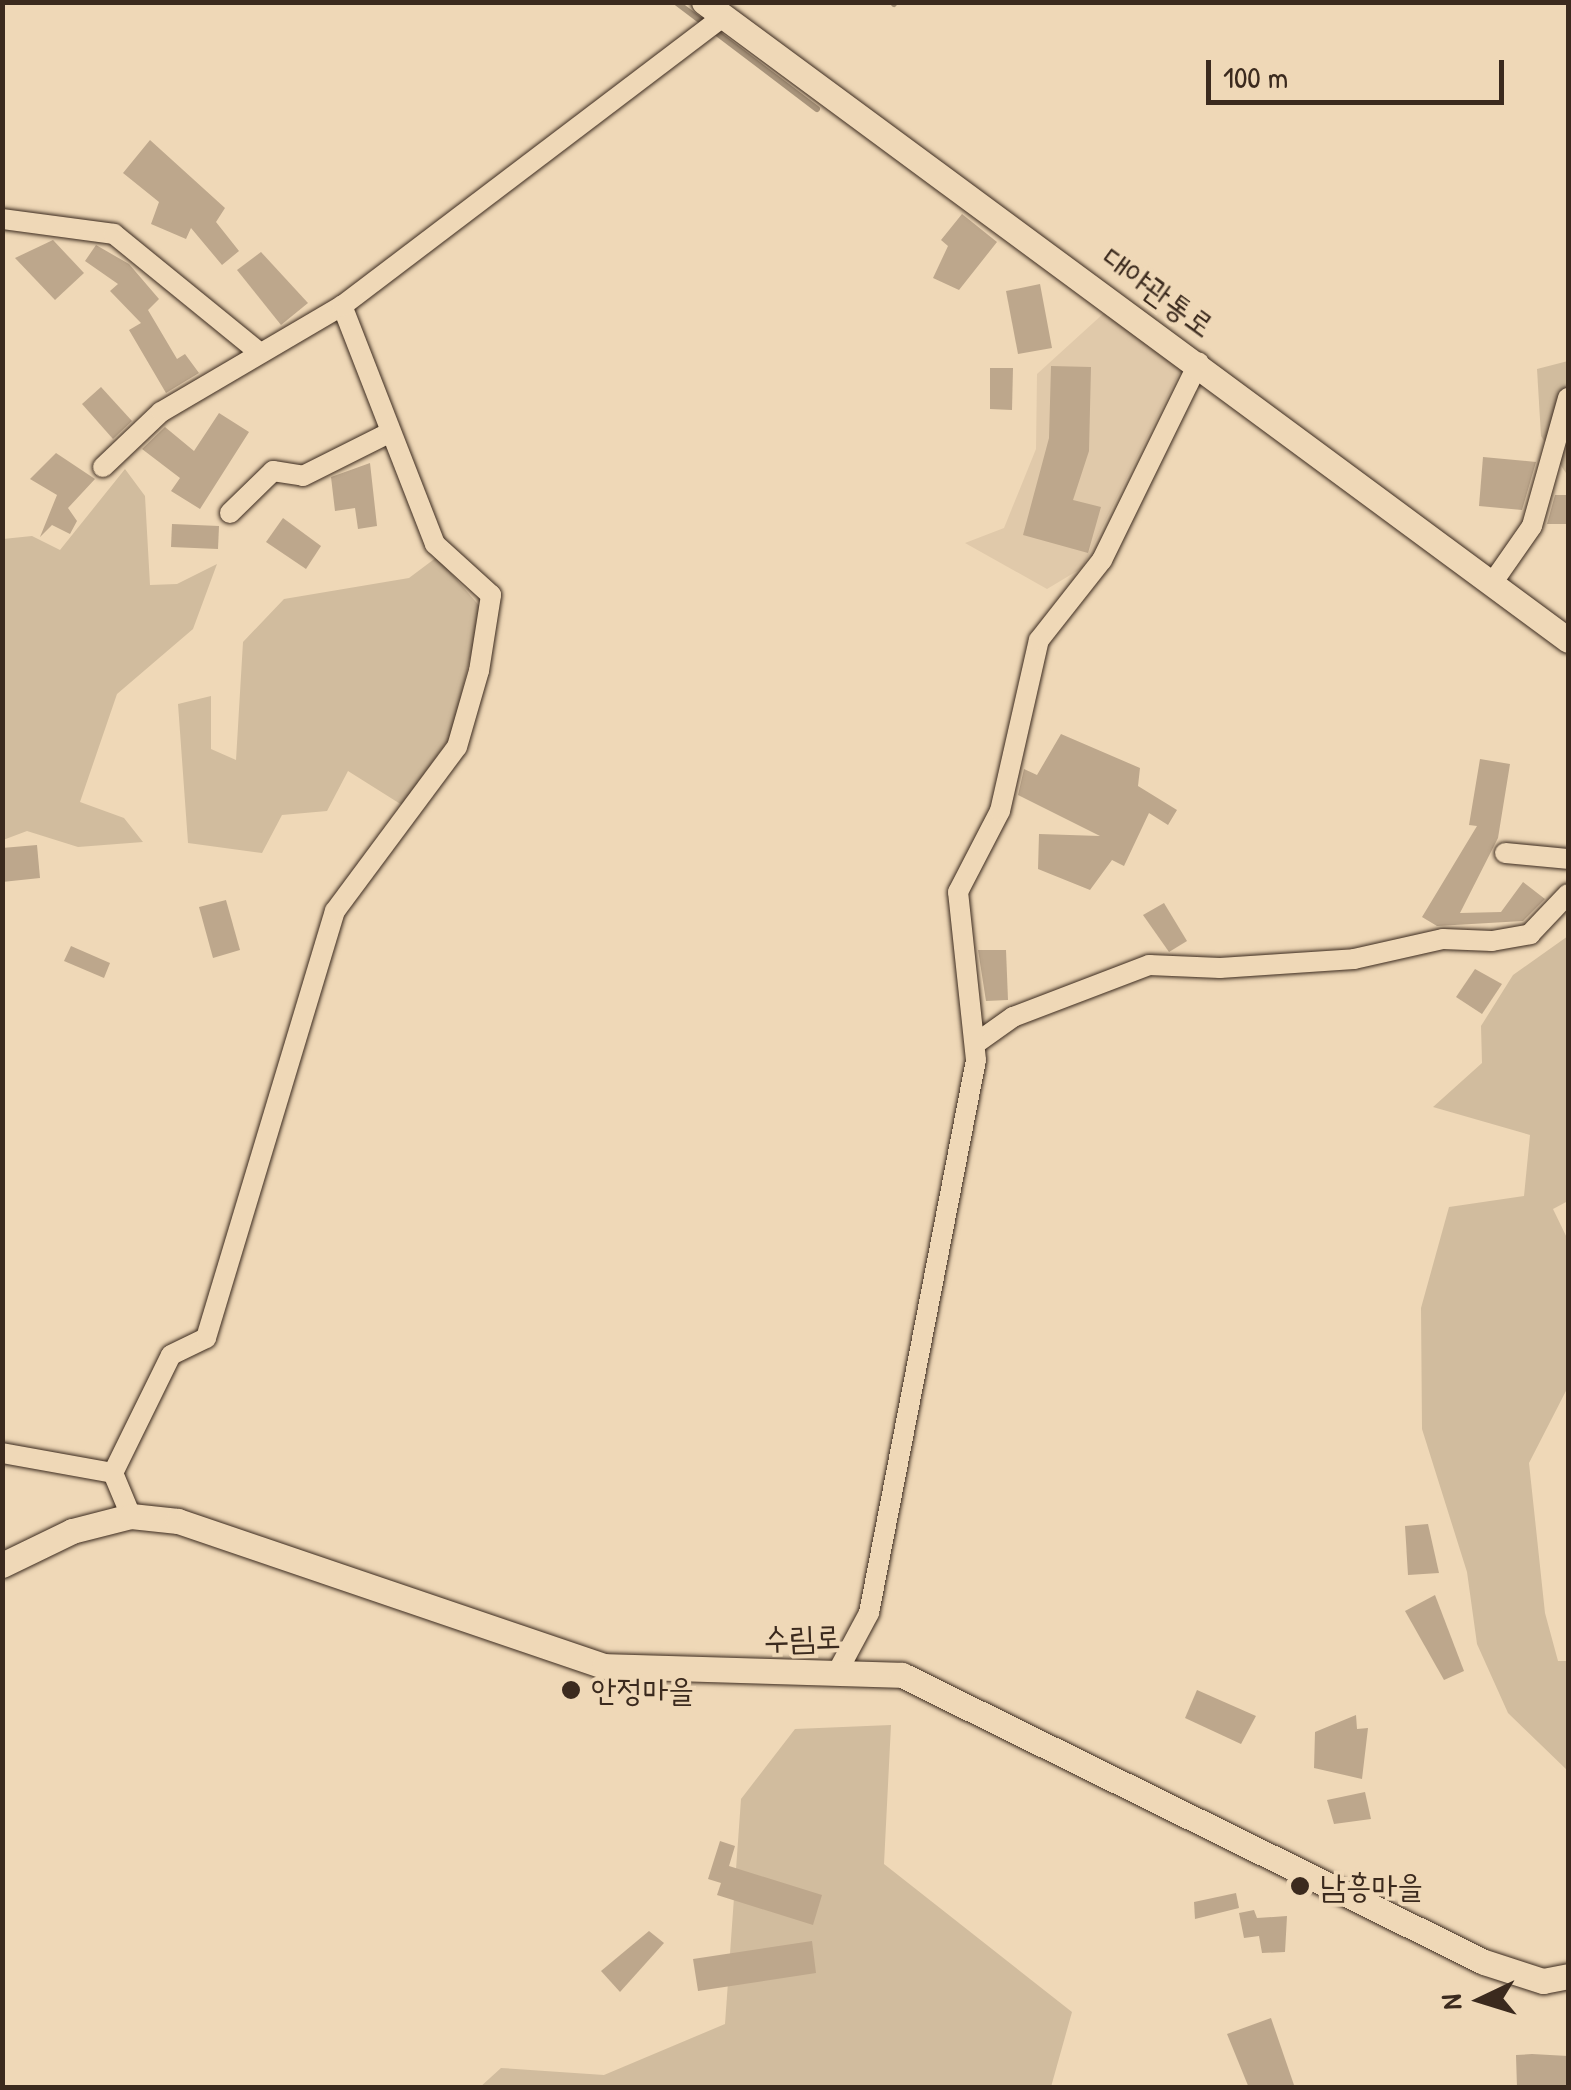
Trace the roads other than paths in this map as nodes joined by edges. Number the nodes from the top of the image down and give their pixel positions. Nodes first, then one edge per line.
1 (711, 19) edge
2 (2, 220) edge
3 (342, 306) junction
4 (255, 349) junction
5 (1199, 362) junction
6 (1568, 398) edge
7 (389, 432) junction
8 (104, 467) dead end
9 (230, 513) dead end
10 (1493, 582) junction
11 (1568, 640) edge
12 (1505, 853) dead end
13 (1568, 860) edge
14 (1568, 894) edge
15 (974, 1044) junction
16 (2, 1453) edge
17 (113, 1473) junction
18 (131, 1516) junction
19 (2, 1565) edge
20 (838, 1669) junction
21 (1568, 1976) edge

1 - 3 street
1 - 5 main road, 대야관통로
2 - 4 street
3 - 4 street
3 - 7 street
4 - 8 street
5 - 10 main road, 대야관통로
5 - 15 street
6 - 10 street
7 - 9 street
7 - 17 street
10 - 11 main road, 대야관통로
12 - 13 street
14 - 15 street
15 - 20 street
16 - 17 street
17 - 18 street
18 - 19 main road, 수림로
18 - 20 main road, 수림로
20 - 21 main road, 수림로

